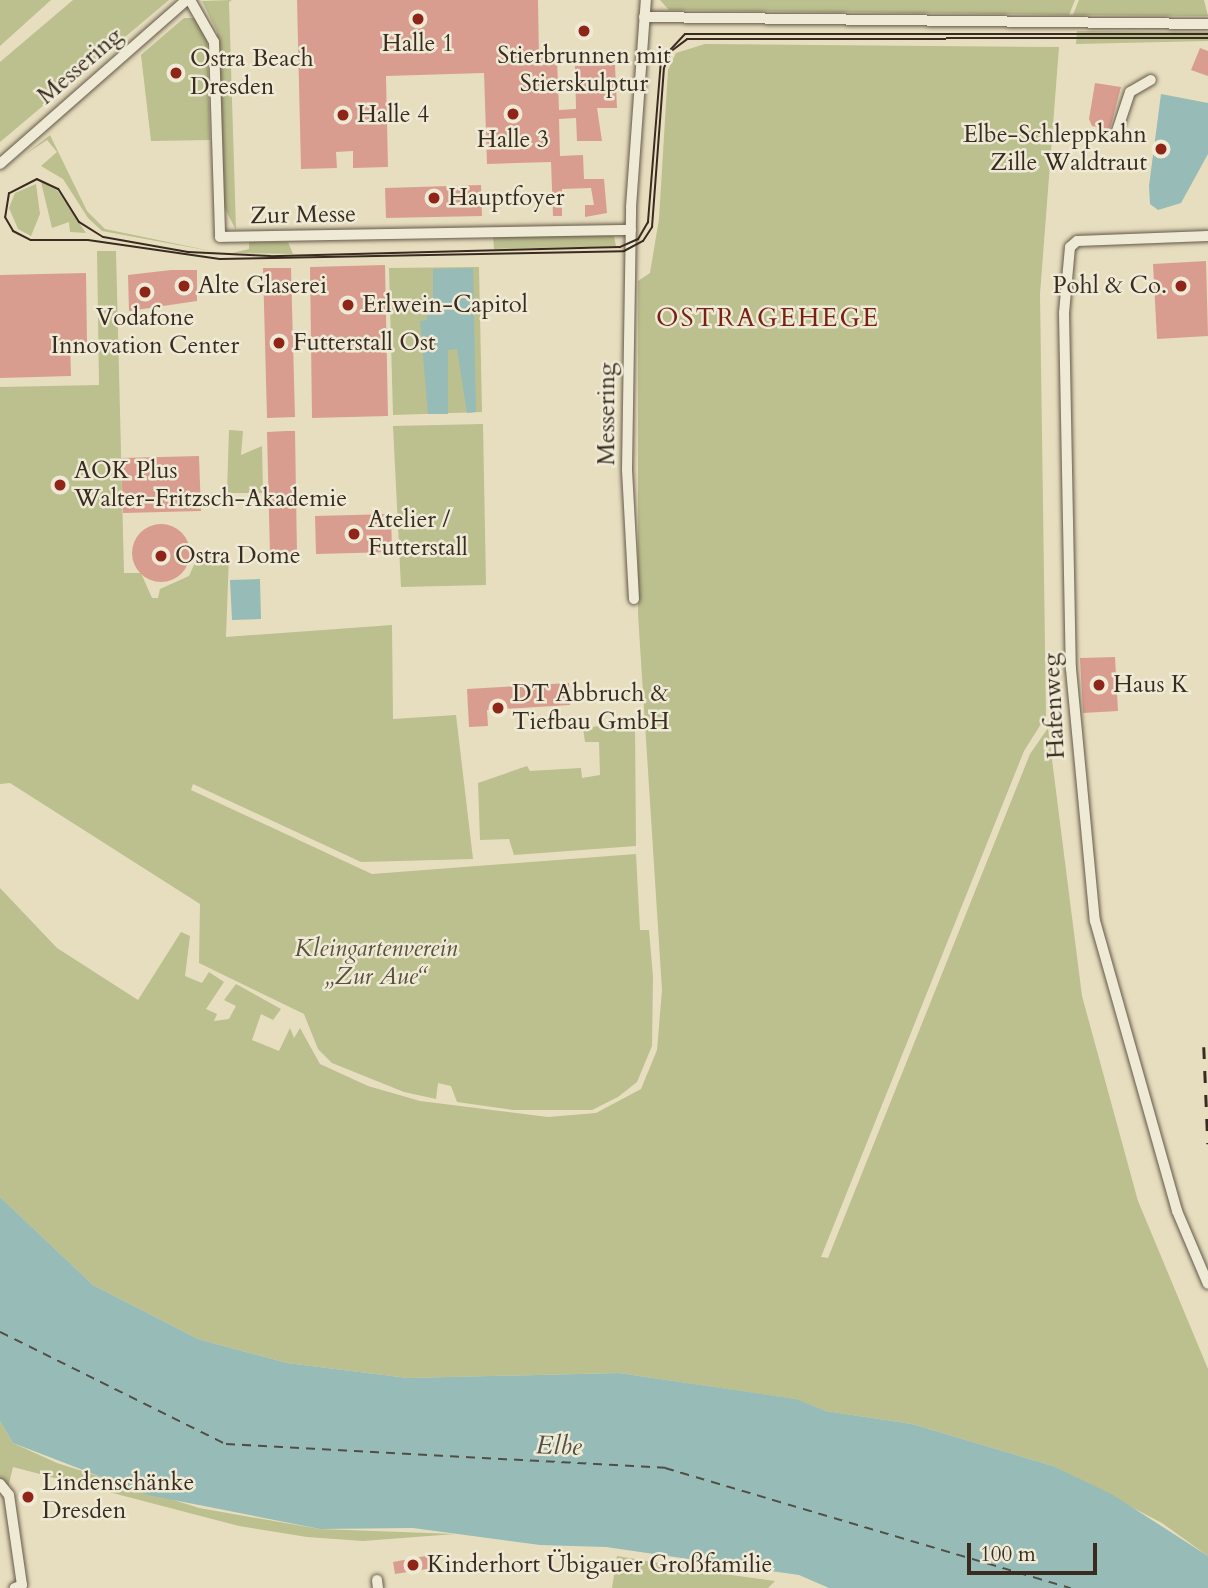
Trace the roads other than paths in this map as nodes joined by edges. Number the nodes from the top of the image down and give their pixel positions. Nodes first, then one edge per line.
1 (188, 0) edge
2 (646, 0) edge
3 (644, 17) junction
4 (1208, 24) edge
5 (1151, 80) dead end
6 (1117, 131) dead end
7 (0, 164) edge
8 (631, 230) junction
9 (1208, 236) edge
10 (634, 599) dead end
11 (1208, 1284) edge
12 (0, 1484) edge
13 (15, 1588) edge

1 - 7 street, Messering
1 - 8 street, Zur Messe
2 - 3 street
3 - 4 street
3 - 8 street, Messering
5 - 6 street
8 - 10 street, Messering
9 - 11 street, Hafenweg
12 - 13 street

